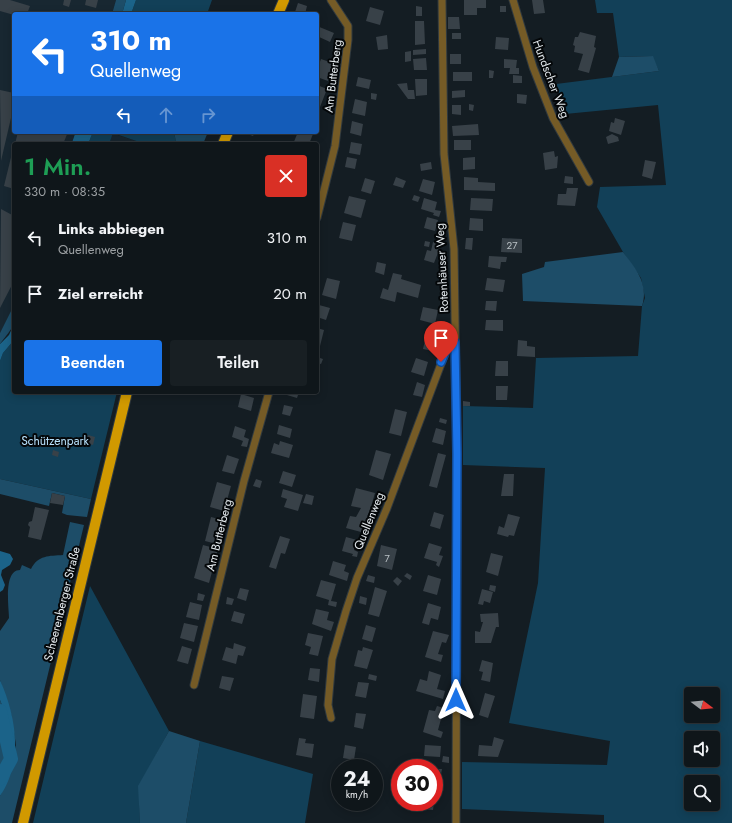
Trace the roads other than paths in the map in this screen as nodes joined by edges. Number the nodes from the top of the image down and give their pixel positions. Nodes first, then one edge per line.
1 (284, 0) edge
2 (331, 0) edge
3 (442, 0) edge
4 (513, 0) edge
5 (279, 12) edge
6 (589, 182) dead end
7 (319, 210) edge
8 (455, 342) junction
9 (127, 394) edge
10 (268, 394) edge
11 (194, 685) dead end
12 (331, 718) dead end
13 (23, 823) edge
14 (456, 823) edge

1 - 5 main road
2 - 7 street, Am Butterberg
3 - 8 street, Rotenhäuser Weg
4 - 6 street, Hundscher Weg
8 - 12 street, Quellenweg
8 - 14 street, Rotenhäuser Weg
9 - 13 main road, Scheerenberger Straße
10 - 11 street, Am Butterberg

